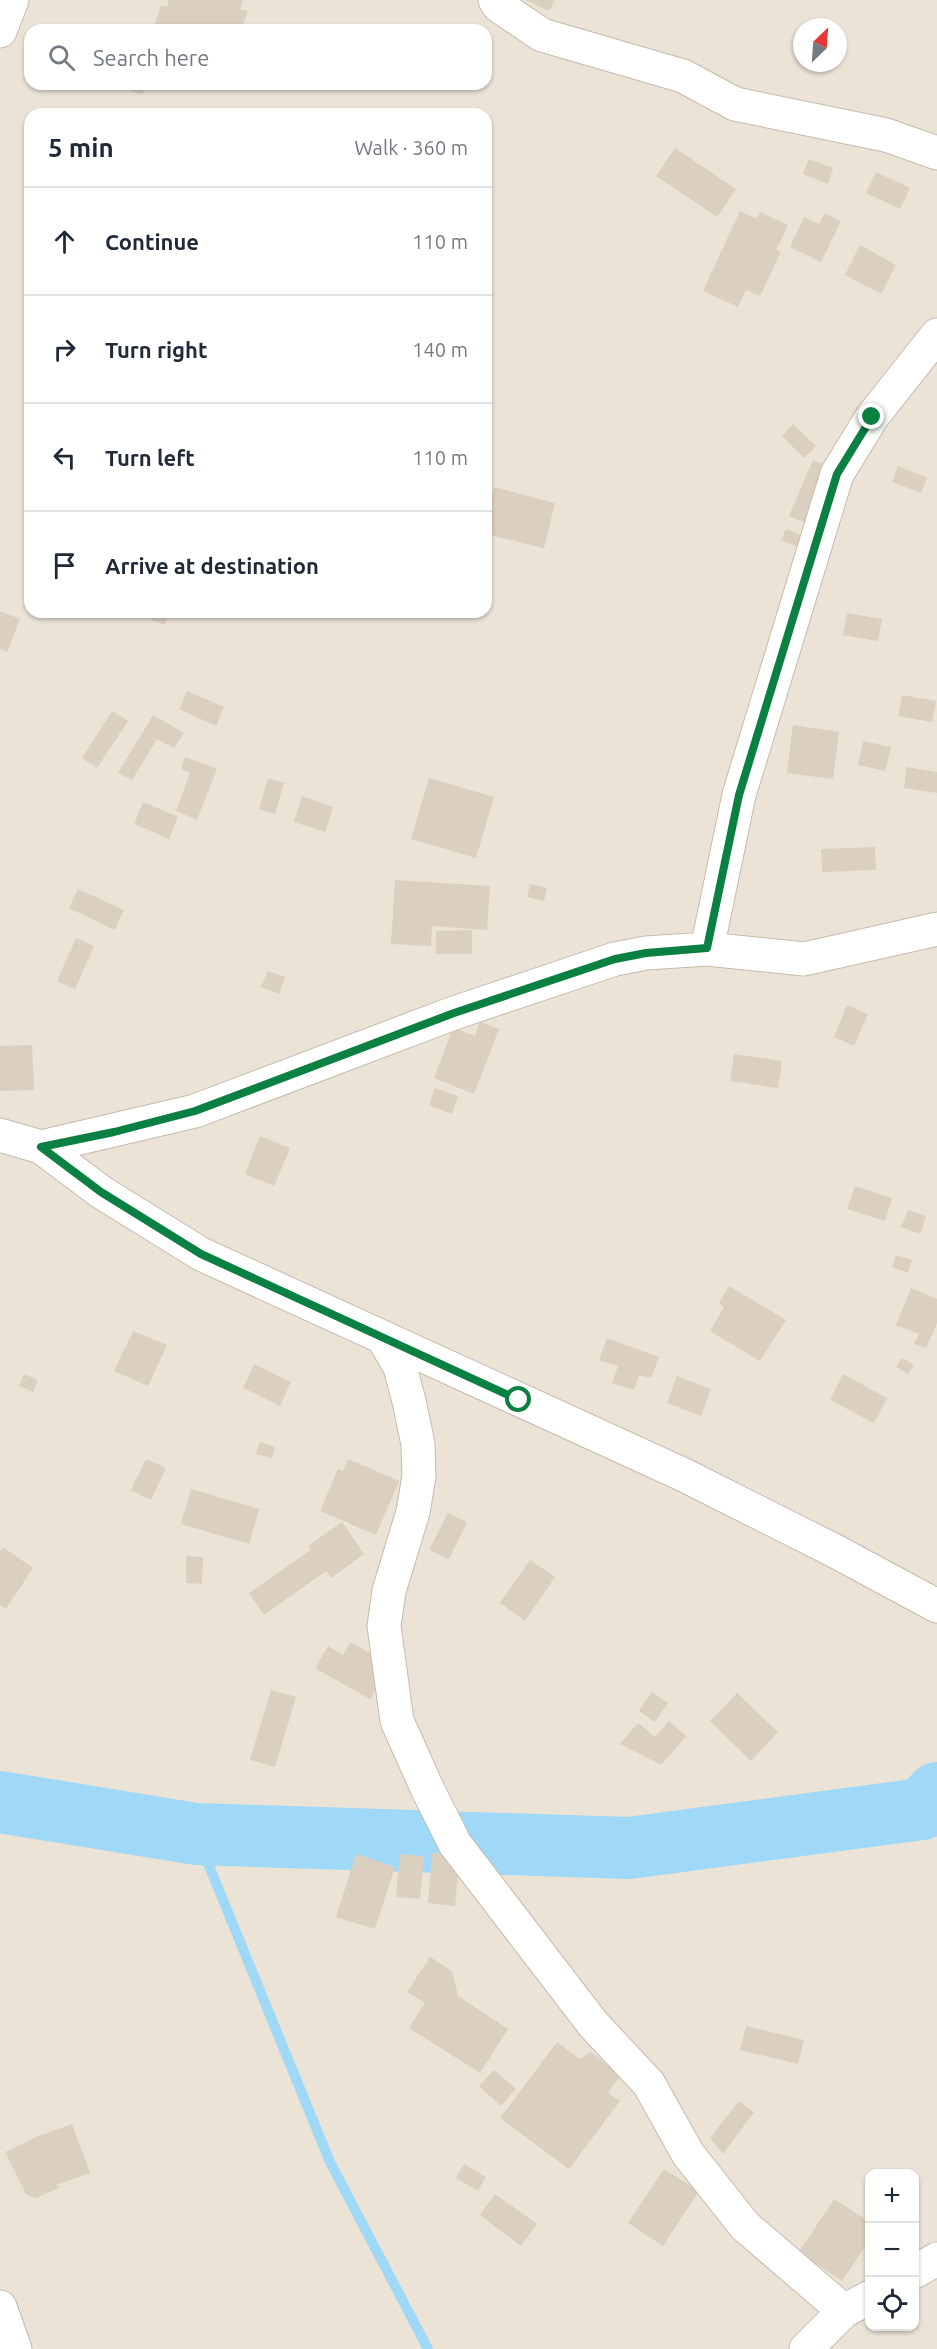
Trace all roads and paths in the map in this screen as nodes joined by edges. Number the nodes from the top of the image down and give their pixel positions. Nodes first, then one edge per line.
1 (12, 0) edge
2 (495, 0) edge
3 (0, 31) edge
4 (937, 153) edge
5 (937, 335) edge
6 (937, 929) edge
7 (707, 948) junction
8 (0, 1135) edge
9 (41, 1147) junction
10 (383, 1338) junction
11 (937, 1606) edge
12 (937, 2259) edge
13 (919, 2270) edge
14 (857, 2304) edge
15 (0, 2307) edge
16 (15, 2349) edge
17 (806, 2349) edge

1 - 3 street
2 - 4 street
5 - 7 street
6 - 7 street
7 - 9 street
8 - 9 street
9 - 10 street
10 - 11 street
10 - 14 street
12 - 13 street
14 - 17 street
15 - 16 street

